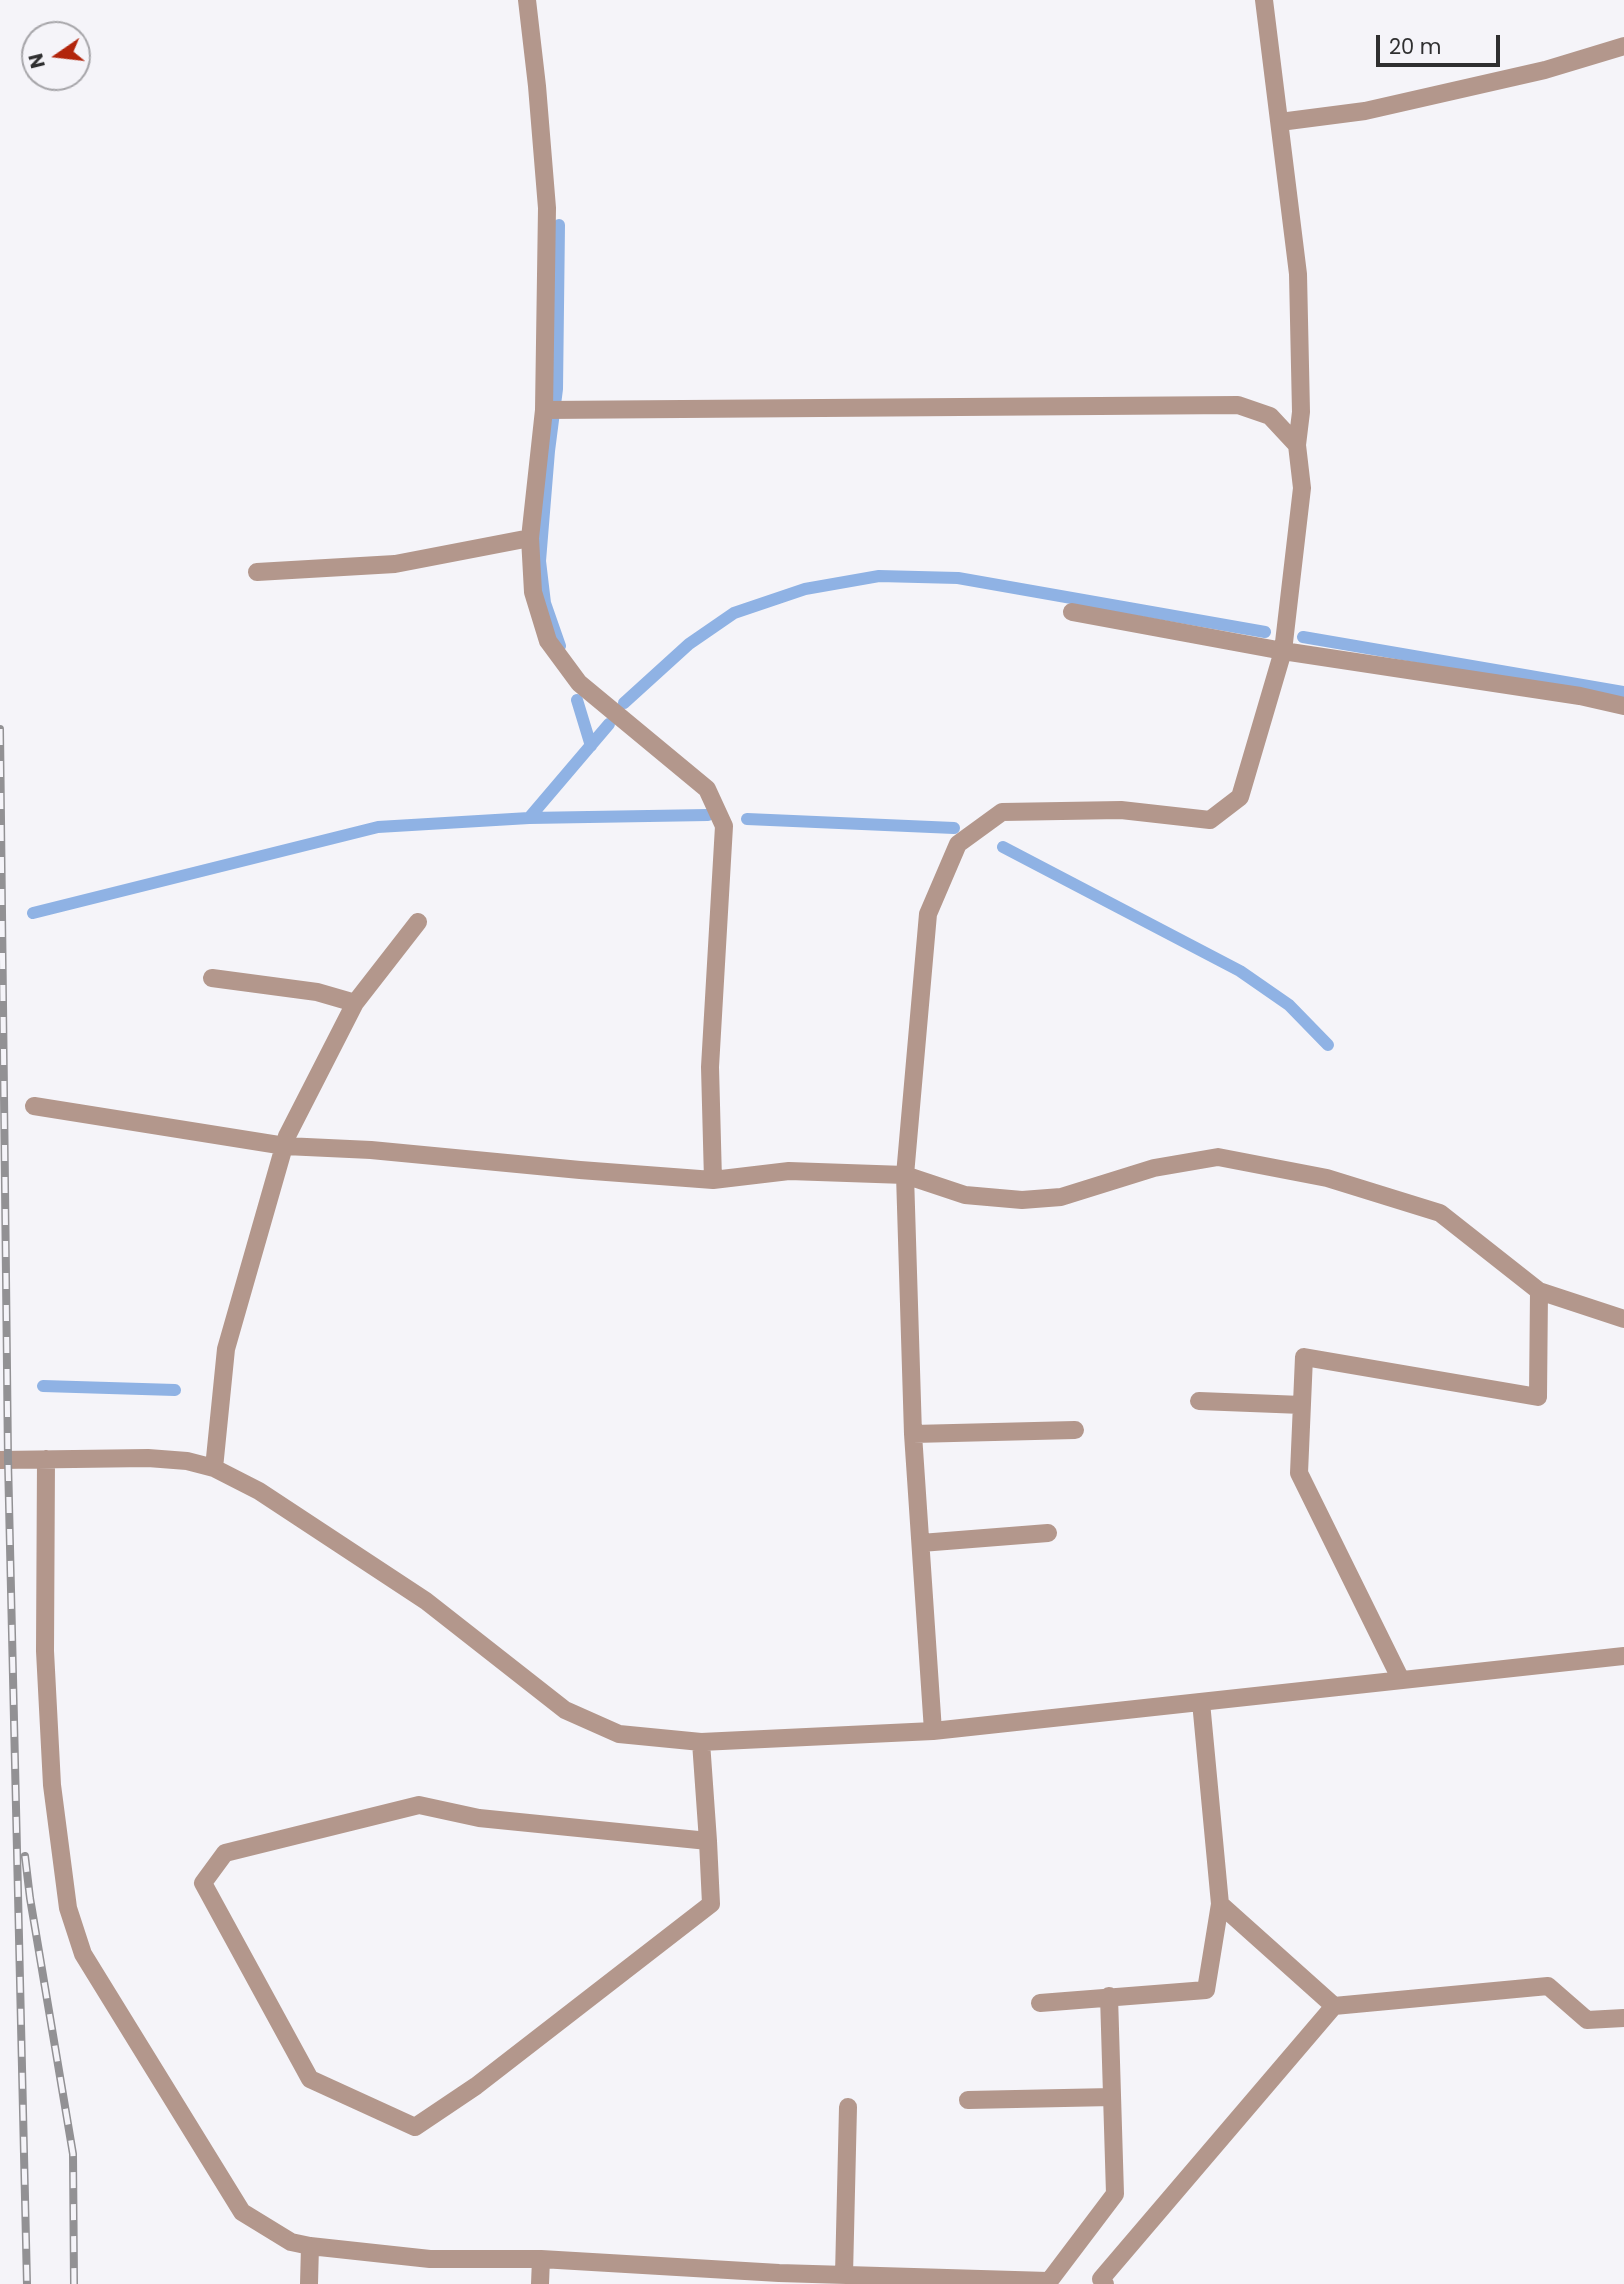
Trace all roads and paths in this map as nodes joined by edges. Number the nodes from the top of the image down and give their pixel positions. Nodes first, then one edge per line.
1 (527, 0) edge
2 (1264, 0) edge
3 (1624, 46) edge
4 (1280, 122) junction
5 (551, 410) junction
6 (1297, 445) junction
7 (530, 538) junction
8 (257, 572) dead end
9 (1072, 612) dead end
10 (1283, 651) junction
11 (1624, 706) edge
12 (418, 922) dead end
13 (212, 978) dead end
14 (355, 1003) junction
15 (34, 1106) dead end
16 (285, 1146) junction
17 (905, 1175) junction
18 (713, 1180) junction
19 (1539, 1291) junction
20 (1624, 1319) edge
21 (1199, 1401) dead end
22 (1302, 1405) junction
23 (1075, 1430) dead end
24 (913, 1434) junction
25 (46, 1459) junction
26 (0, 1460) edge
27 (214, 1468) junction
28 (1048, 1532) dead end
29 (921, 1543) junction
30 (1624, 1656) edge
31 (1401, 1680) junction
32 (1202, 1702) junction
33 (933, 1731) junction
34 (701, 1742) junction
35 (708, 1841) junction
36 (1220, 1904) junction
37 (1109, 1996) junction
38 (1040, 2003) dead end
39 (1334, 2006) junction
40 (1624, 2018) edge
41 (1112, 2097) junction
42 (968, 2100) dead end
43 (848, 2107) dead end
44 (310, 2246) junction
45 (541, 2259) junction
46 (844, 2275) junction
47 (779, 2278) edge
48 (1047, 2283) edge
49 (309, 2284) edge
50 (540, 2284) edge
51 (1105, 2284) edge

1 - 5 street
2 - 4 street
3 - 4 street
4 - 6 street
5 - 6 street
5 - 7 street
6 - 10 street
7 - 8 street
7 - 18 street
9 - 10 street
10 - 11 street
10 - 17 street
12 - 14 street
13 - 14 street
14 - 16 street
15 - 16 street
16 - 18 street
16 - 27 street
17 - 18 street
17 - 19 street
17 - 24 street
19 - 20 street
19 - 22 street
21 - 22 street
22 - 31 street
23 - 24 street
24 - 29 street
25 - 26 street
25 - 27 street
25 - 44 street
27 - 34 street
28 - 29 street
29 - 33 street
30 - 31 street
31 - 32 street
32 - 33 street
32 - 36 street
33 - 34 street
34 - 35 street
35 - 35 street
36 - 37 street
36 - 39 street
37 - 38 street
37 - 41 street
39 - 40 street
39 - 51 street
41 - 42 street
41 - 48 street
43 - 46 street
44 - 45 street
44 - 49 street
45 - 47 street
45 - 50 street
46 - 47 street
46 - 48 street

